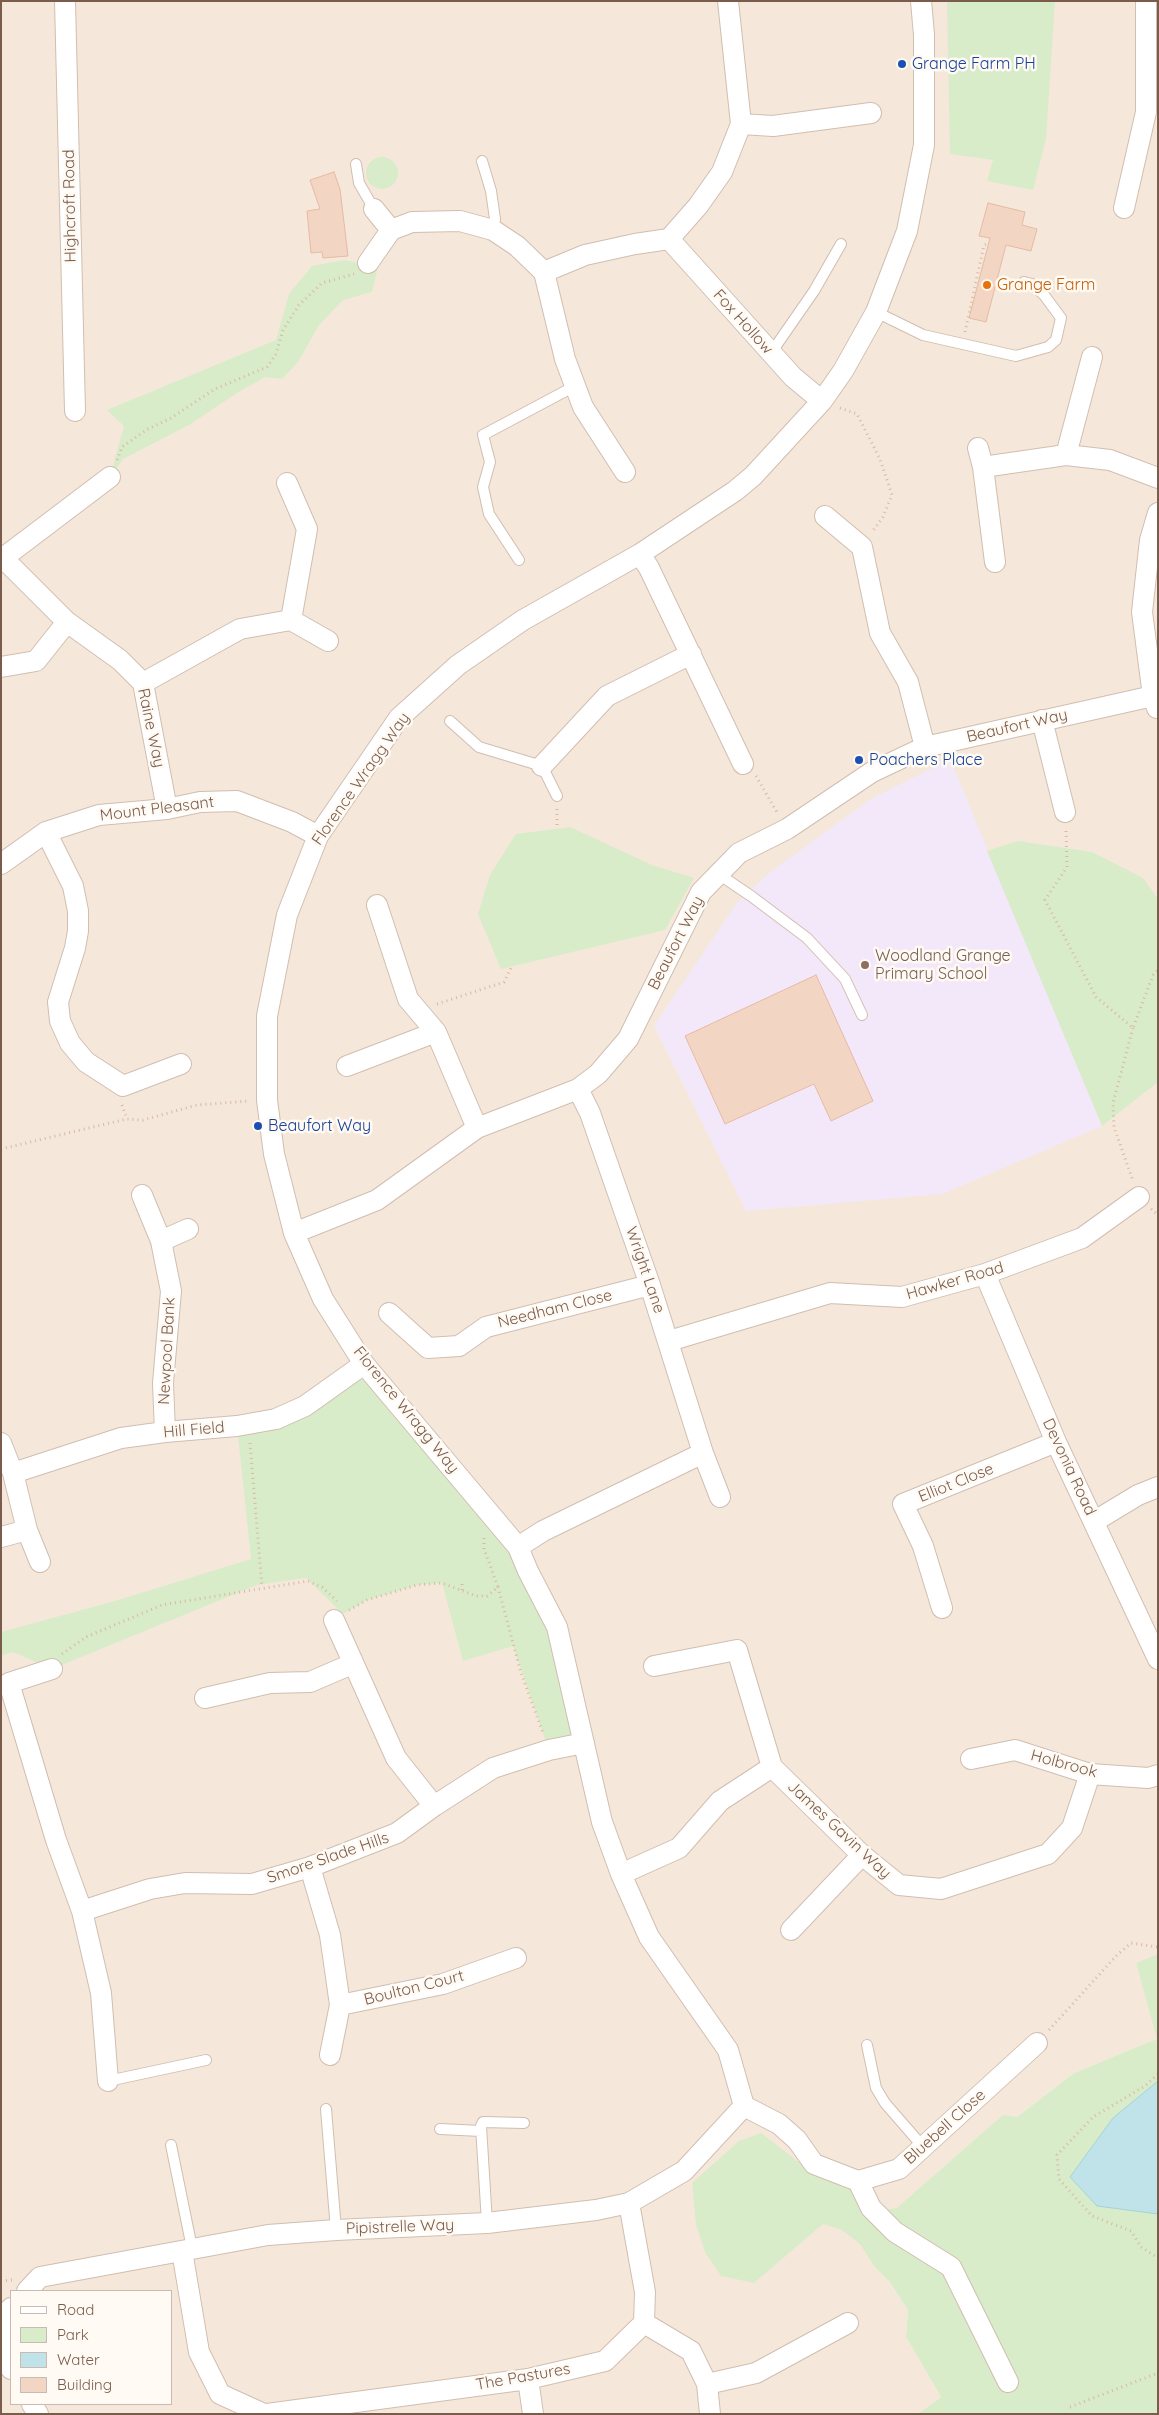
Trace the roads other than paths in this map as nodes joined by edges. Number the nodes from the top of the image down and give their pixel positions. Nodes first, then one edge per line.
1 (65, 1) edge
2 (728, 1) edge
3 (921, 1) edge
4 (1146, 1) edge
5 (871, 113) dead end
6 (1152, 113) edge
7 (741, 124) junction
8 (482, 162) dead end
9 (356, 164) dead end
10 (1124, 208) dead end
11 (374, 209) joint
12 (391, 230) junction
13 (493, 230) junction
14 (669, 239) junction
15 (841, 244) dead end
16 (368, 263) road end
17 (544, 272) junction
18 (1024, 282) dead end
19 (876, 312) junction
20 (771, 353) junction
21 (1092, 356) dead end
22 (575, 386) junction
23 (822, 400) junction
24 (75, 411) dead end
25 (1066, 455) junction
26 (625, 472) dead end
27 (110, 477) road end
28 (1158, 478) edge
29 (287, 483) dead end
30 (1158, 514) edge
31 (825, 516) dead end
32 (640, 554) junction
33 (518, 560) dead end
34 (996, 562) dead end
35 (291, 620) junction
36 (68, 622) junction
37 (328, 641) dead end
38 (691, 654) junction
39 (1, 667) edge
40 (143, 684) junction
41 (1155, 703) edge
42 (1042, 720) junction
43 (450, 721) dead end
44 (925, 747) junction
45 (743, 764) road end
46 (542, 766) junction
47 (557, 796) road end
48 (167, 809) junction
49 (1065, 812) road end
50 (46, 832) junction
51 (318, 836) junction
52 (1, 864) edge
53 (717, 873) junction
54 (378, 905) dead end
55 (862, 1015) dead end
56 (436, 1032) junction
57 (181, 1064) dead end
58 (347, 1066) dead end
59 (578, 1089) junction
60 (477, 1128) junction
61 (142, 1195) dead end
62 (1139, 1197) road end
63 (188, 1229) dead end
64 (294, 1234) junction
65 (161, 1241) junction
66 (984, 1274) junction
67 (650, 1285) junction
68 (389, 1313) dead end
69 (669, 1341) junction
70 (364, 1364) junction
71 (165, 1432) junction
72 (1, 1442) edge
73 (1056, 1442) junction
74 (703, 1453) junction
75 (13, 1473) junction
76 (1158, 1487) edge
77 (720, 1497) dead end
78 (1095, 1521) junction
79 (28, 1530) junction
80 (1, 1537) edge
81 (518, 1547) junction
82 (40, 1562) dead end
83 (942, 1608) dead end
84 (334, 1620) road end
85 (1158, 1659) edge
86 (352, 1664) junction
87 (654, 1666) dead end
88 (52, 1669) road end
89 (205, 1698) dead end
90 (584, 1743) junction
91 (971, 1759) dead end
92 (772, 1767) junction
93 (1090, 1774) junction
94 (1158, 1775) edge
95 (434, 1806) junction
96 (862, 1855) junction
97 (310, 1867) junction
98 (621, 1874) junction
99 (82, 1911) junction
100 (791, 1930) dead end
101 (516, 1958) dead end
102 (340, 2005) junction
103 (1037, 2043) road end
104 (867, 2045) dead end
105 (330, 2055) dead end
106 (206, 2060) dead end
107 (108, 2081) joint
108 (744, 2106) junction
109 (326, 2109) dead end
110 (524, 2123) dead end
111 (440, 2130) dead end
112 (481, 2131) junction
113 (171, 2145) dead end
114 (924, 2148) junction
115 (858, 2181) junction
116 (629, 2203) junction
117 (487, 2223) junction
118 (336, 2230) junction
119 (187, 2250) junction
120 (28, 2290) edge
121 (10, 2309) edge
122 (644, 2323) junction
123 (848, 2323) dead end
124 (10, 2367) edge
125 (528, 2379) junction
126 (1008, 2382) dead end
127 (707, 2384) junction
128 (377, 2406) edge
129 (265, 2414) edge
130 (533, 2414) edge
131 (710, 2414) edge

1 - 24 street, Highcroft Road
2 - 7 street
3 - 19 street, Florence Wragg Way
4 - 6 street
5 - 7 street
6 - 10 street
7 - 14 street
8 - 13 lane
9 - 11 lane
11 - 12 street
12 - 13 street
12 - 16 street
13 - 17 street
14 - 17 street
14 - 20 street, Fox Hollow
15 - 20 lane
17 - 22 street
18 - 19 lane
19 - 23 street, Florence Wragg Way
20 - 23 street, Fox Hollow
21 - 25 street
22 - 26 street
22 - 33 lane
23 - 32 street, Florence Wragg Way
25 - 28 street
25 - 34 street
27 - 36 street, Raine Way
29 - 35 street
30 - 41 street
31 - 44 street
32 - 38 street
32 - 51 street, Florence Wragg Way
35 - 37 street
35 - 40 street
36 - 39 street
36 - 40 street, Raine Way
38 - 45 street
38 - 46 street
40 - 48 street, Raine Way
41 - 42 street, Beaufort Way
42 - 44 street, Beaufort Way
42 - 49 street
43 - 46 lane
44 - 53 street, Beaufort Way
46 - 47 lane
48 - 50 street, Mount Pleasant
48 - 51 street, Mount Pleasant
50 - 52 street, Mount Pleasant
50 - 57 street
51 - 64 street, Florence Wragg Way
53 - 55 lane
53 - 59 street, Beaufort Way
54 - 56 street
56 - 58 street
56 - 60 street
59 - 60 street, Beaufort Way
59 - 67 street, Wright Lane
60 - 64 street, Beaufort Way
61 - 65 street, Newpool Bank
62 - 66 street, Hawker Road
63 - 65 street
64 - 70 street, Florence Wragg Way
65 - 71 street, Newpool Bank
66 - 69 street, Hawker Road
66 - 73 street, Devonia Road
67 - 68 street, Needham Close
67 - 69 street, Wright Lane
69 - 74 street, Wright Lane
70 - 71 street, Hill Field
70 - 81 street, Florence Wragg Way
71 - 75 street, Hill Field
72 - 75 street
73 - 78 street, Devonia Road
73 - 83 street, Elliot Close
74 - 77 street, Wright Lane
74 - 81 street
75 - 79 street
76 - 78 street
78 - 85 street, Devonia Road
79 - 80 street
79 - 82 street
81 - 90 street, Florence Wragg Way
84 - 86 street
86 - 89 street
86 - 95 street
87 - 92 street, James Gavin Way
88 - 99 street
90 - 95 street, Smore Slade Hills
90 - 98 street, Florence Wragg Way
91 - 93 street, Holbrook
92 - 96 street, James Gavin Way
92 - 98 street
93 - 94 street, Holbrook
93 - 96 street, James Gavin Way
95 - 97 street, Smore Slade Hills
96 - 100 street
97 - 99 street, Smore Slade Hills
97 - 102 street, Boulton Court
98 - 108 street, Florence Wragg Way
99 - 107 street
101 - 102 street, Boulton Court
102 - 105 street, Boulton Court
103 - 114 street, Bluebell Close
104 - 114 lane
106 - 107 lane
108 - 115 street
108 - 116 street, Pipistrelle Way
109 - 118 lane
110 - 112 lane
111 - 112 lane
112 - 117 lane
113 - 119 lane
114 - 115 street, Bluebell Close
115 - 126 street
116 - 117 street, Pipistrelle Way
116 - 122 street
117 - 118 street, Pipistrelle Way
118 - 119 street, Pipistrelle Way
119 - 120 street, Pipistrelle Way
119 - 129 street, The Pastures
121 - 124 street
122 - 125 street, The Pastures
122 - 127 street
123 - 127 street
125 - 128 street, The Pastures
125 - 130 street
127 - 131 street
128 - 129 street, The Pastures

